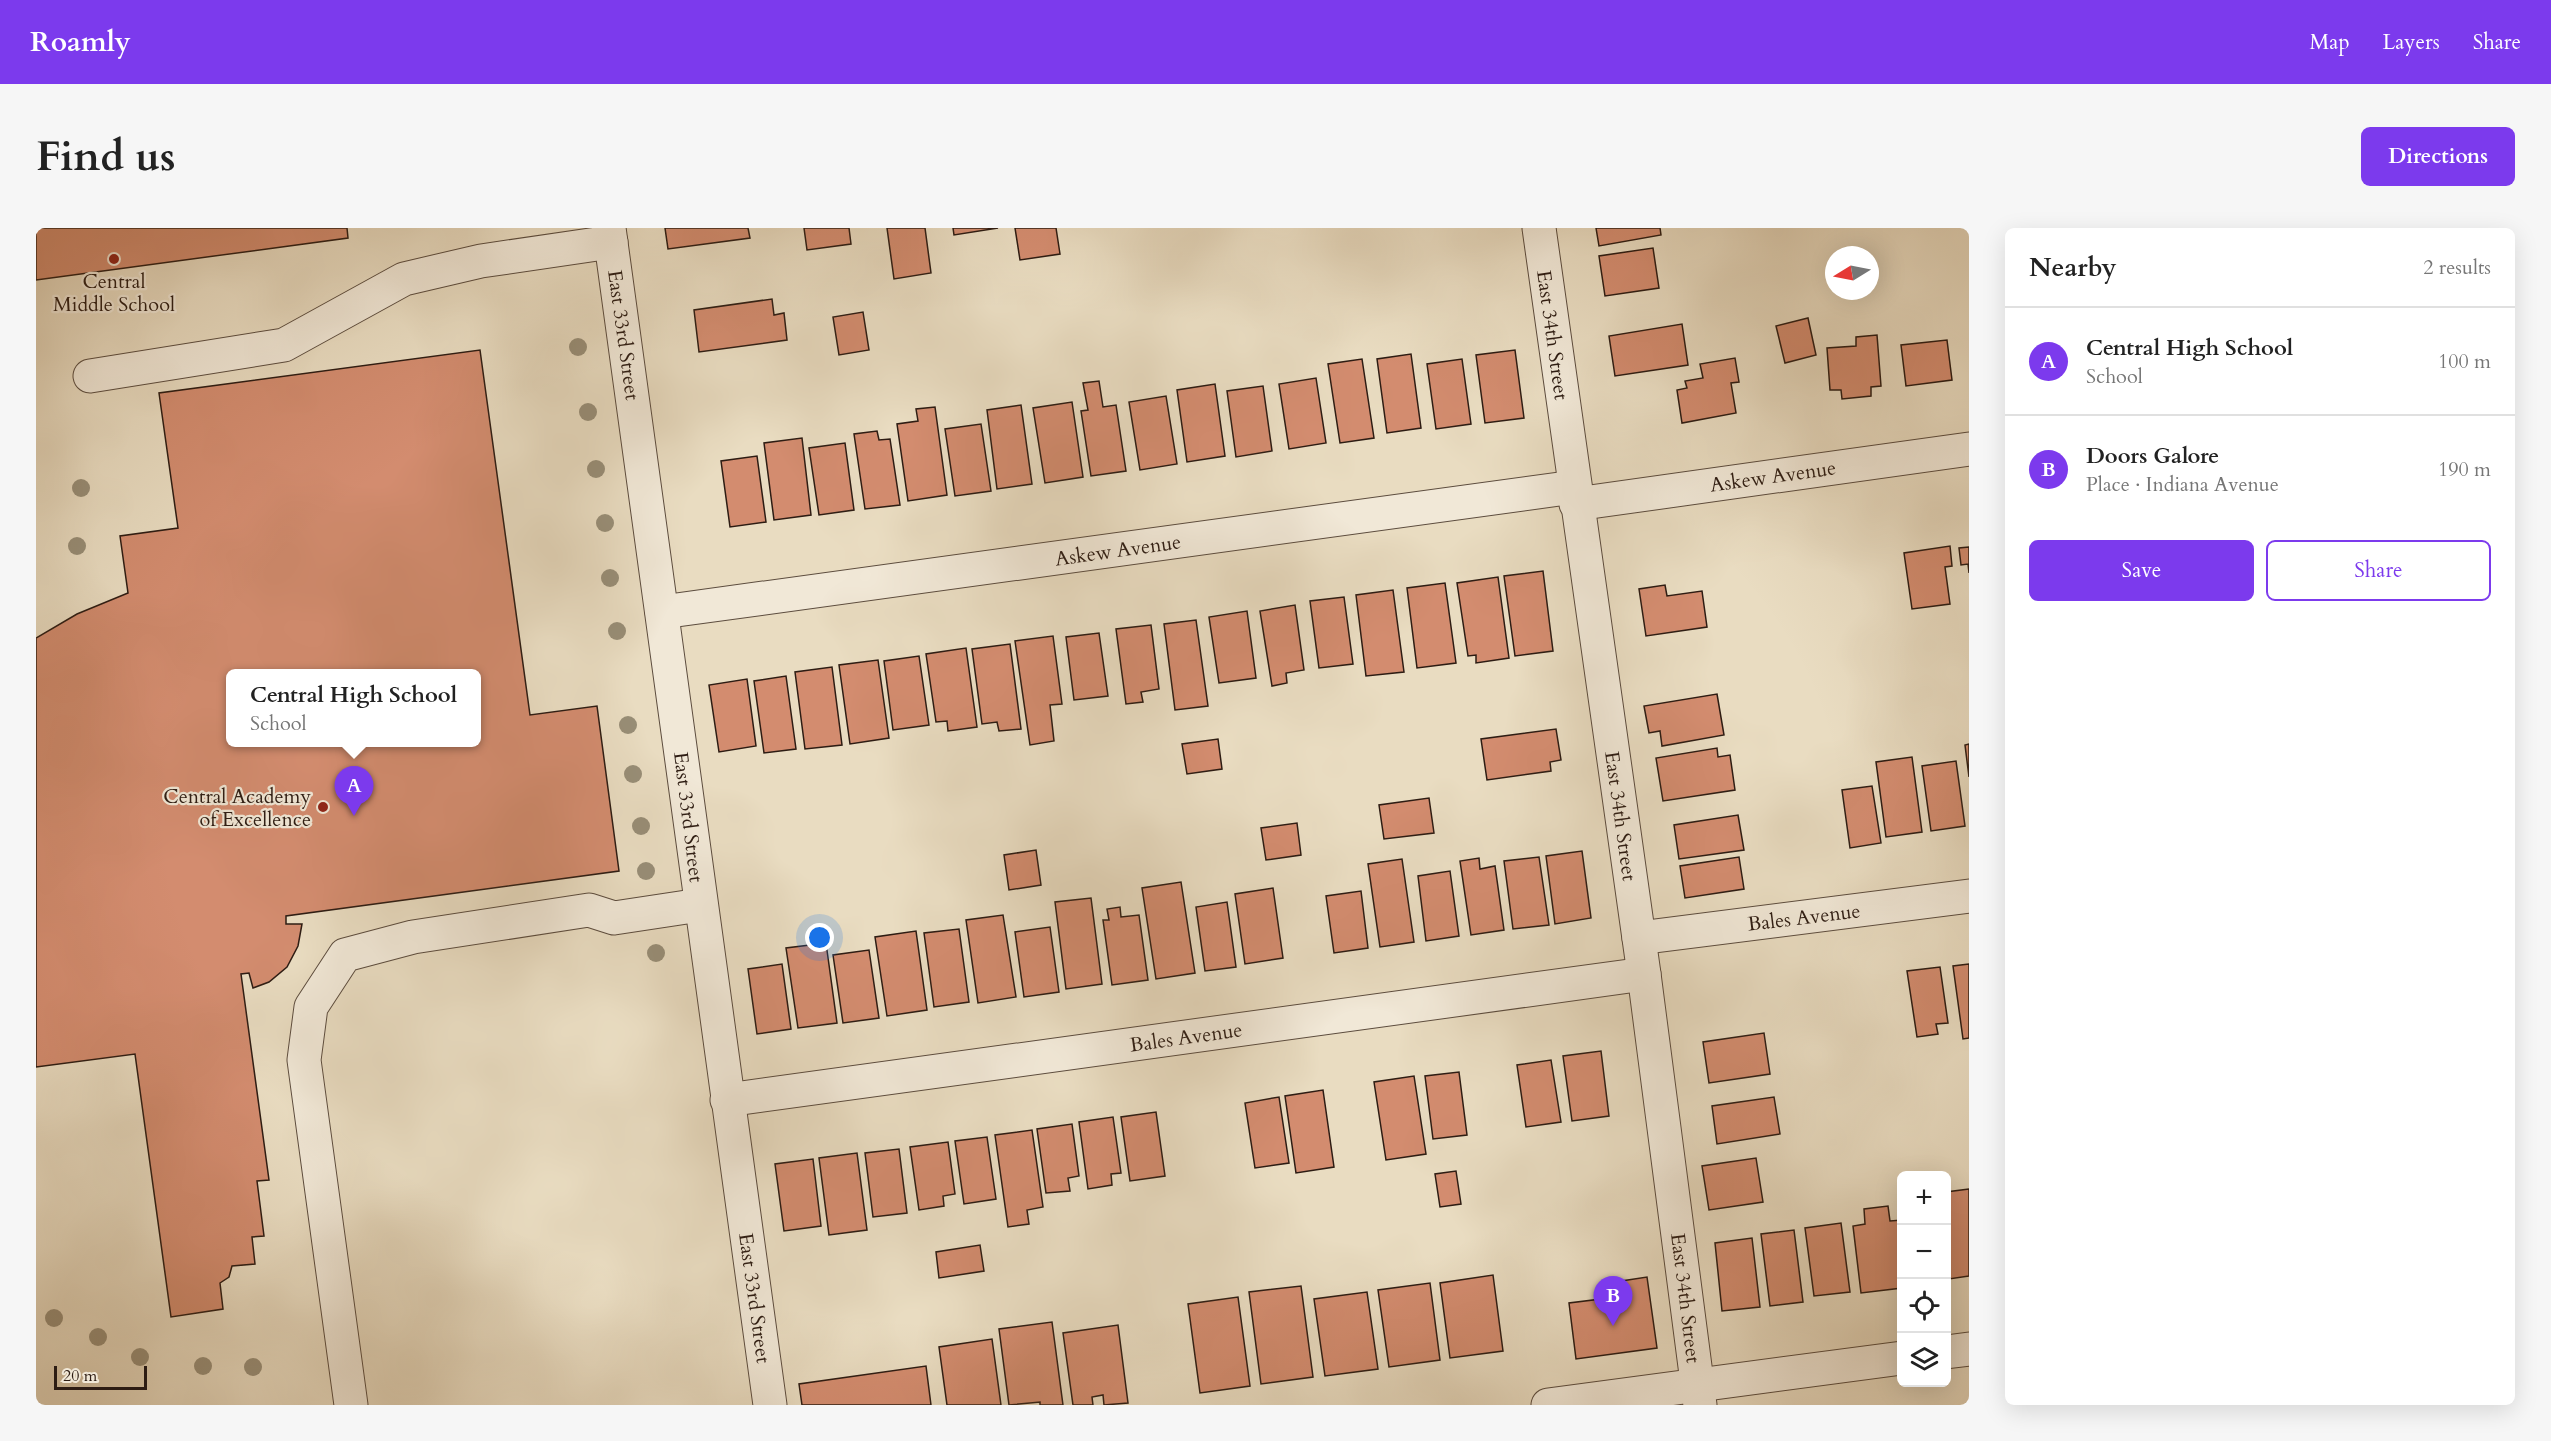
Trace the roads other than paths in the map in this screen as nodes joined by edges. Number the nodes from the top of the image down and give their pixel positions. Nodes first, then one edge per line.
1 (1539, 228) edge
2 (610, 235) edge
3 (90, 376) dead end
4 (1969, 449) edge
5 (1575, 496) junction
6 (662, 612) junction
7 (1969, 896) edge
8 (700, 905) junction
9 (1639, 938) junction
10 (1644, 974) junction
11 (727, 1100) junction
12 (1969, 1349) edge
13 (1951, 1351) edge
14 (1897, 1359) edge
15 (1699, 1395) edge
16 (351, 1405) edge
17 (770, 1405) edge
18 (1548, 1405) edge

1 - 5 street, East 34th Street
2 - 3 street
2 - 6 street, East 33rd Street
4 - 5 street, Askew Avenue
5 - 6 street, Askew Avenue
5 - 9 street, East 34th Street
6 - 8 street, East 33rd Street
7 - 9 street, Bales Avenue
8 - 11 street, East 33rd Street
8 - 16 street
9 - 10 street, East 34th Street
10 - 11 street, Bales Avenue
10 - 15 street, East 34th Street
11 - 17 street, East 33rd Street
12 - 13 street
14 - 15 street
15 - 18 street

